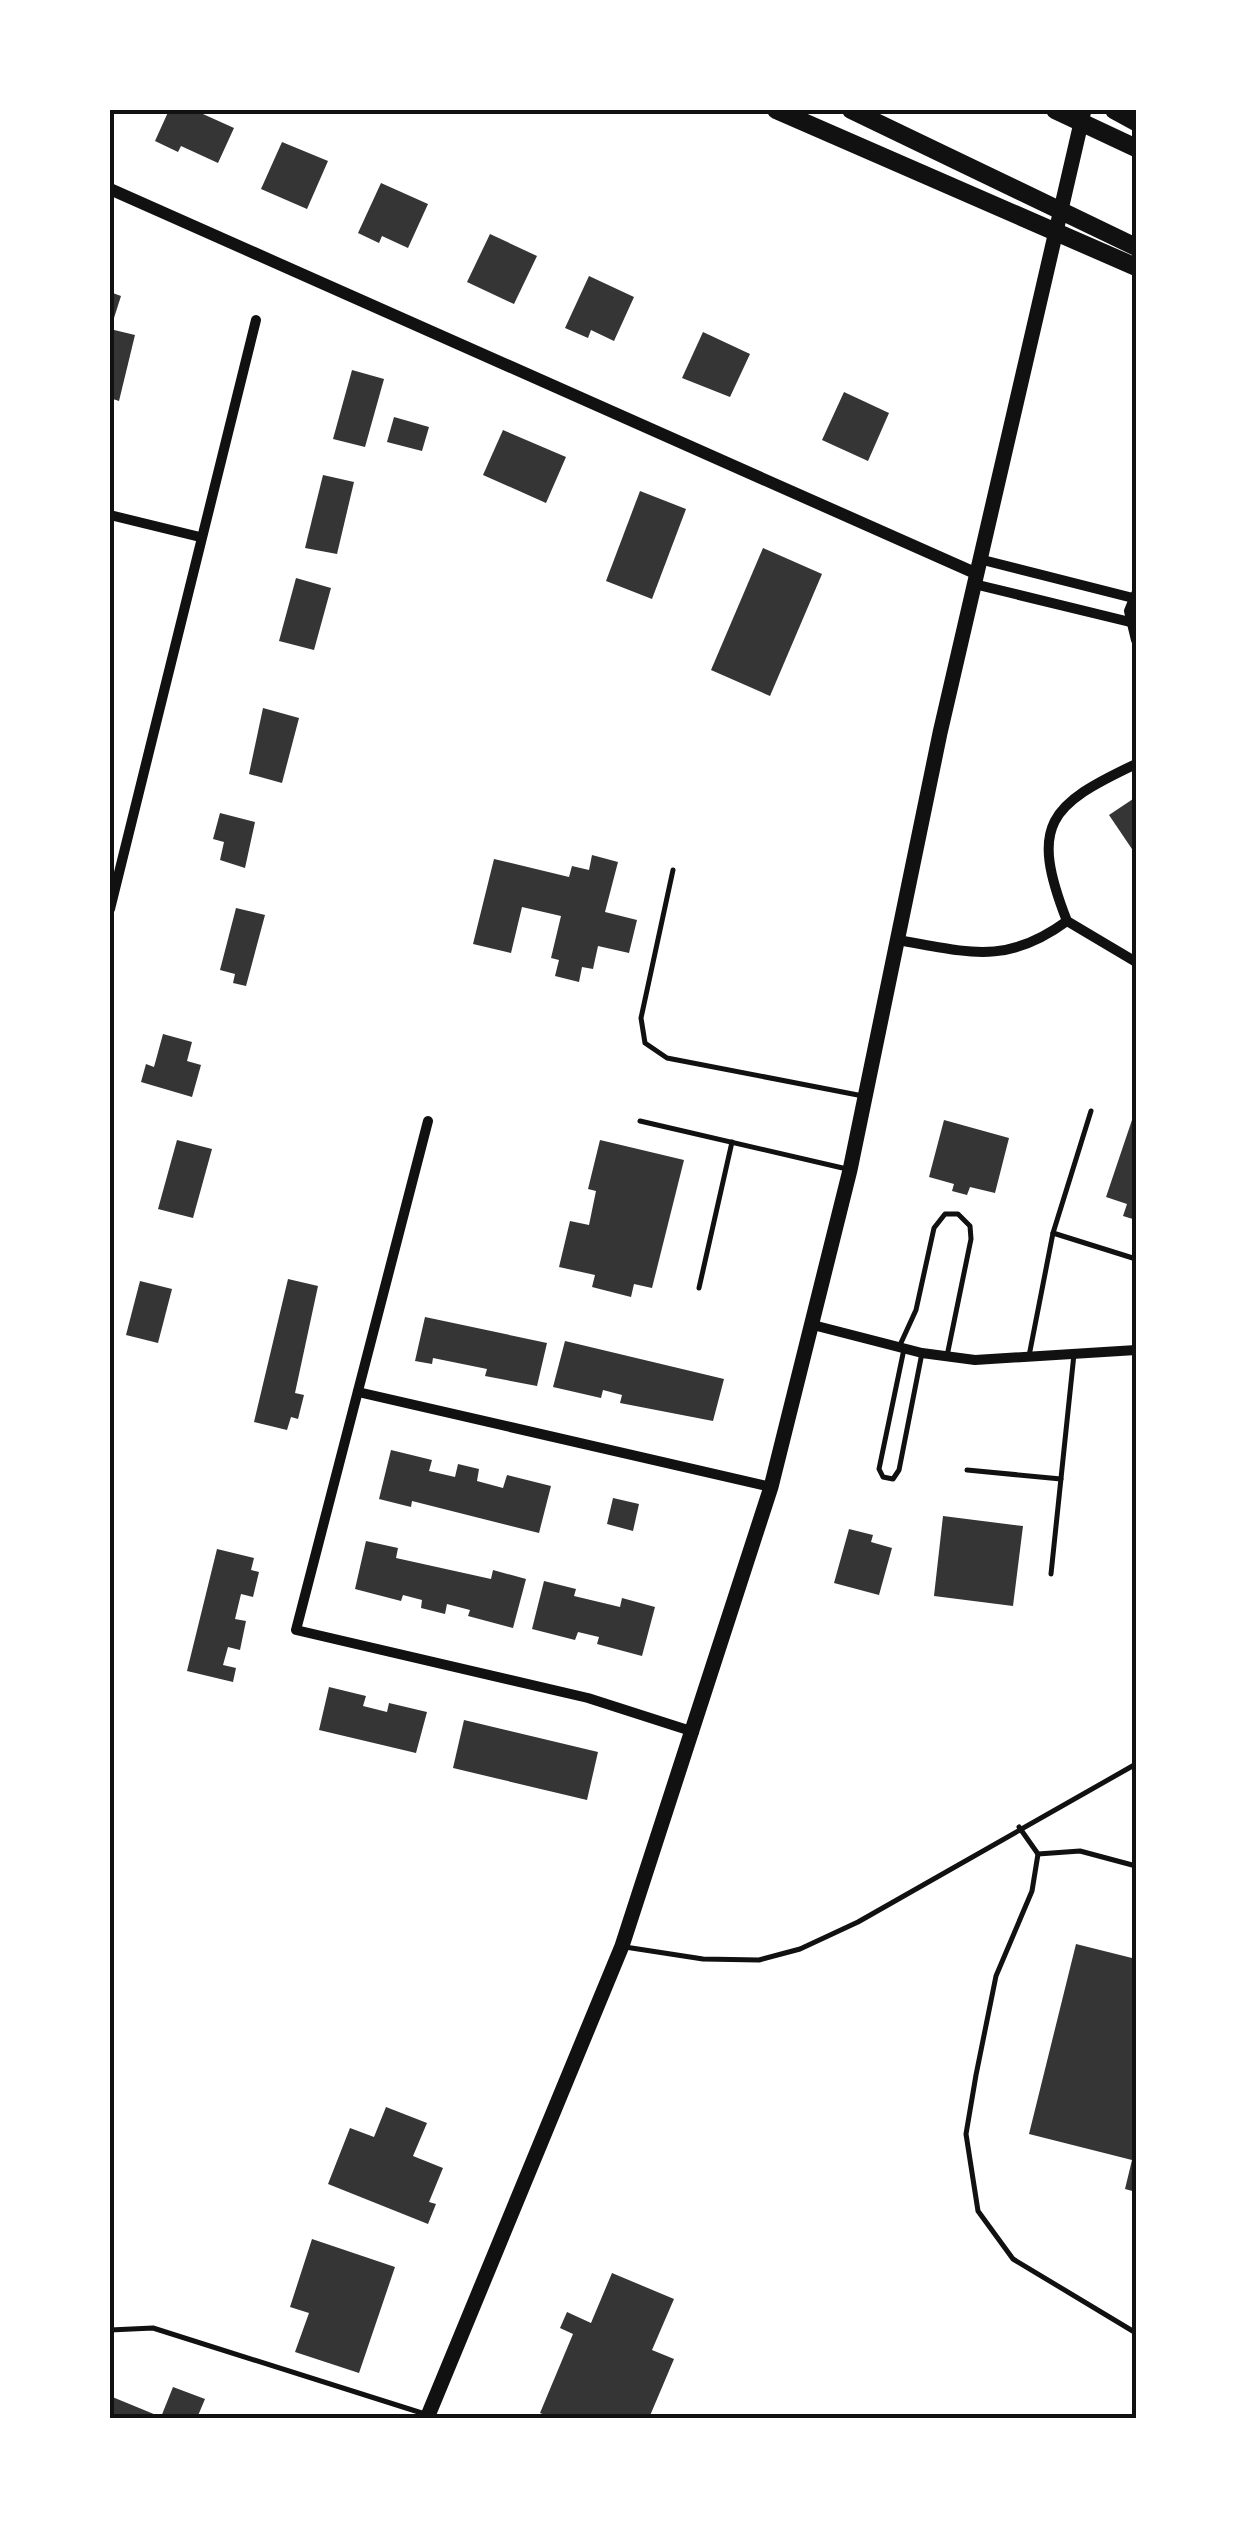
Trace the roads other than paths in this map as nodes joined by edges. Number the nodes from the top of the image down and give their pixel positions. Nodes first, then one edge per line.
1 (776, 110) edge
2 (851, 110) edge
3 (1055, 110) edge
4 (1084, 110) edge
5 (1114, 110) edge
6 (1136, 122) edge
7 (1136, 148) edge
8 (110, 190) edge
9 (1136, 247) edge
10 (1136, 267) edge
11 (256, 320) dead end
12 (110, 515) edge
13 (200, 537) junction
14 (976, 572) junction
15 (1134, 596) edge
16 (1130, 622) junction
17 (1136, 640) edge
18 (1136, 764) edge
19 (673, 870) dead end
20 (110, 910) edge
21 (1067, 921) junction
22 (898, 940) junction
23 (1136, 962) edge
24 (866, 1096) junction
25 (1092, 1111) dead end
26 (428, 1120) dead end
27 (640, 1121) dead end
28 (732, 1142) junction
29 (850, 1170) junction
30 (1053, 1233) junction
31 (1136, 1259) edge
32 (699, 1288) dead end
33 (813, 1325) junction
34 (901, 1348) junction
35 (1136, 1350) edge
36 (922, 1353) junction
37 (1074, 1354) junction
38 (947, 1356) junction
39 (1029, 1356) junction
40 (358, 1392) junction
41 (968, 1470) dead end
42 (1061, 1479) junction
43 (771, 1487) junction
44 (1051, 1574) dead end
45 (694, 1732) junction
46 (1136, 1764) edge
47 (1019, 1827) junction
48 (1038, 1854) junction
49 (1136, 1866) edge
50 (622, 1946) junction
51 (110, 2330) edge
52 (1136, 2333) edge
53 (427, 2417) edge

1 - 10 highway
2 - 9 highway
3 - 7 highway
4 - 14 main road
5 - 6 highway
8 - 14 street
11 - 13 street
12 - 13 street
13 - 20 street
14 - 15 street
14 - 16 street
14 - 22 main road
15 - 16 street
16 - 17 street
18 - 21 street
19 - 24 lane
21 - 22 street
21 - 23 street
22 - 24 main road
24 - 29 main road
25 - 30 lane
26 - 40 street
27 - 28 lane
28 - 29 lane
28 - 32 lane
29 - 33 main road
30 - 31 lane
30 - 39 lane
33 - 34 street
33 - 43 main road
34 - 36 street
34 - 36 lane
34 - 38 lane
35 - 37 street
36 - 38 street
37 - 39 street
37 - 42 lane
38 - 39 street
40 - 43 street
40 - 45 street
41 - 42 lane
42 - 44 lane
43 - 45 main road
45 - 50 main road
46 - 47 lane
47 - 48 lane
47 - 50 lane
48 - 49 lane
48 - 52 lane
50 - 53 main road
51 - 53 lane

